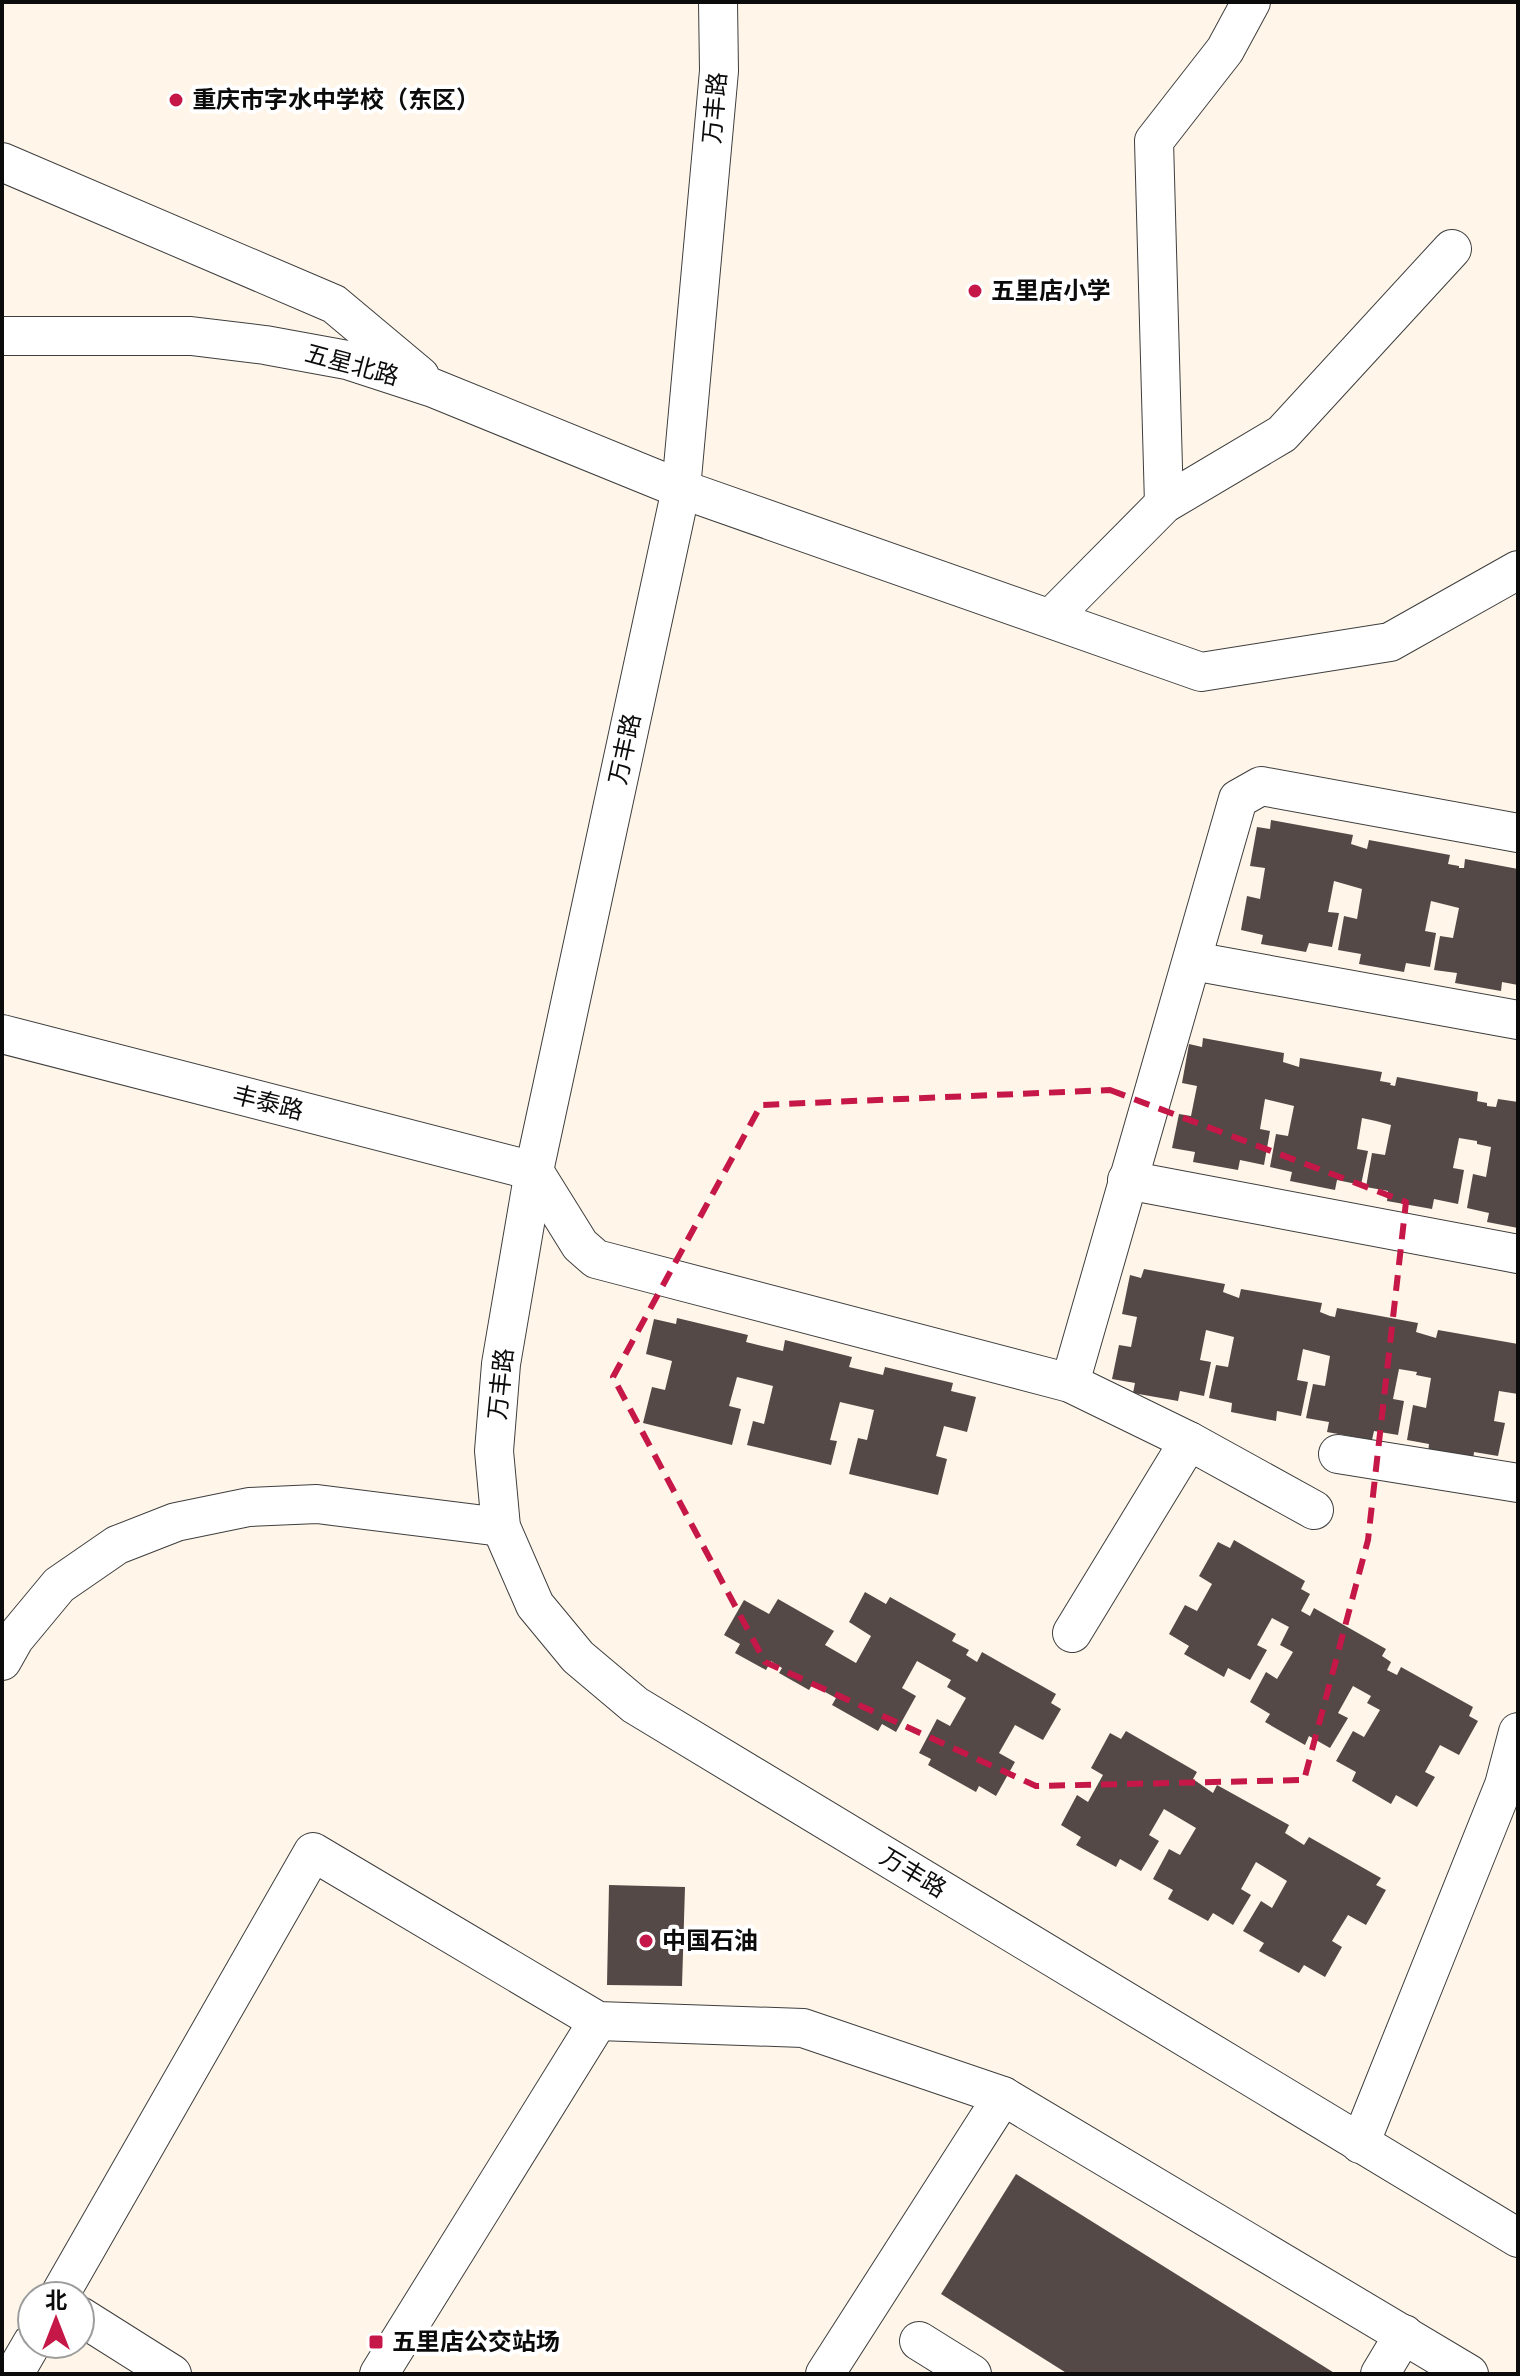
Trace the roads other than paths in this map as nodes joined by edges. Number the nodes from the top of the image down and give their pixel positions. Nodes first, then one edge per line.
1 (718, 2) edge
2 (1251, 2) edge
3 (2, 162) edge
4 (1452, 249) dead end
5 (2, 336) edge
6 (433, 388) junction
7 (681, 489) junction
8 (1164, 504) junction
9 (1518, 570) edge
10 (1051, 618) junction
11 (1518, 833) edge
12 (1193, 961) junction
13 (1518, 1020) edge
14 (2, 1034) edge
15 (534, 1171) junction
16 (1127, 1180) junction
17 (1518, 1254) edge
18 (1070, 1383) junction
19 (1189, 1441) junction
20 (1338, 1454) dead end
21 (1518, 1483) edge
22 (1314, 1510) dead end
23 (501, 1527) junction
24 (1072, 1633) dead end
25 (2, 1661) edge
26 (1518, 1732) edge
27 (598, 2021) junction
28 (1003, 2096) junction
29 (1360, 2144) junction
30 (1518, 2238) edge
31 (68, 2280) edge
32 (96, 2326) edge
33 (1404, 2334) junction
34 (919, 2341) dead end
35 (172, 2374) edge
36 (379, 2374) edge
37 (825, 2374) edge
38 (972, 2374) edge
39 (1380, 2374) edge
40 (1469, 2374) edge

1 - 7 street, 万丰路
2 - 8 street
3 - 6 street
4 - 8 street
5 - 6 street, 五星北路
6 - 7 street, 五星北路
7 - 10 street, 五星北路
7 - 15 street, 万丰路
8 - 10 street
9 - 10 street, 五星北路
11 - 12 street
12 - 13 street
12 - 16 street
14 - 15 street, 丰泰路
15 - 18 street
15 - 23 street, 万丰路
16 - 17 street
16 - 18 street
18 - 19 street
19 - 22 street
19 - 24 street
20 - 21 street
23 - 25 street
23 - 29 street, 万丰路
26 - 29 street
27 - 28 street
27 - 31 street
27 - 36 street
28 - 33 street
28 - 37 street
29 - 30 street, 万丰路
32 - 35 street
33 - 39 street
33 - 40 street
34 - 38 street

